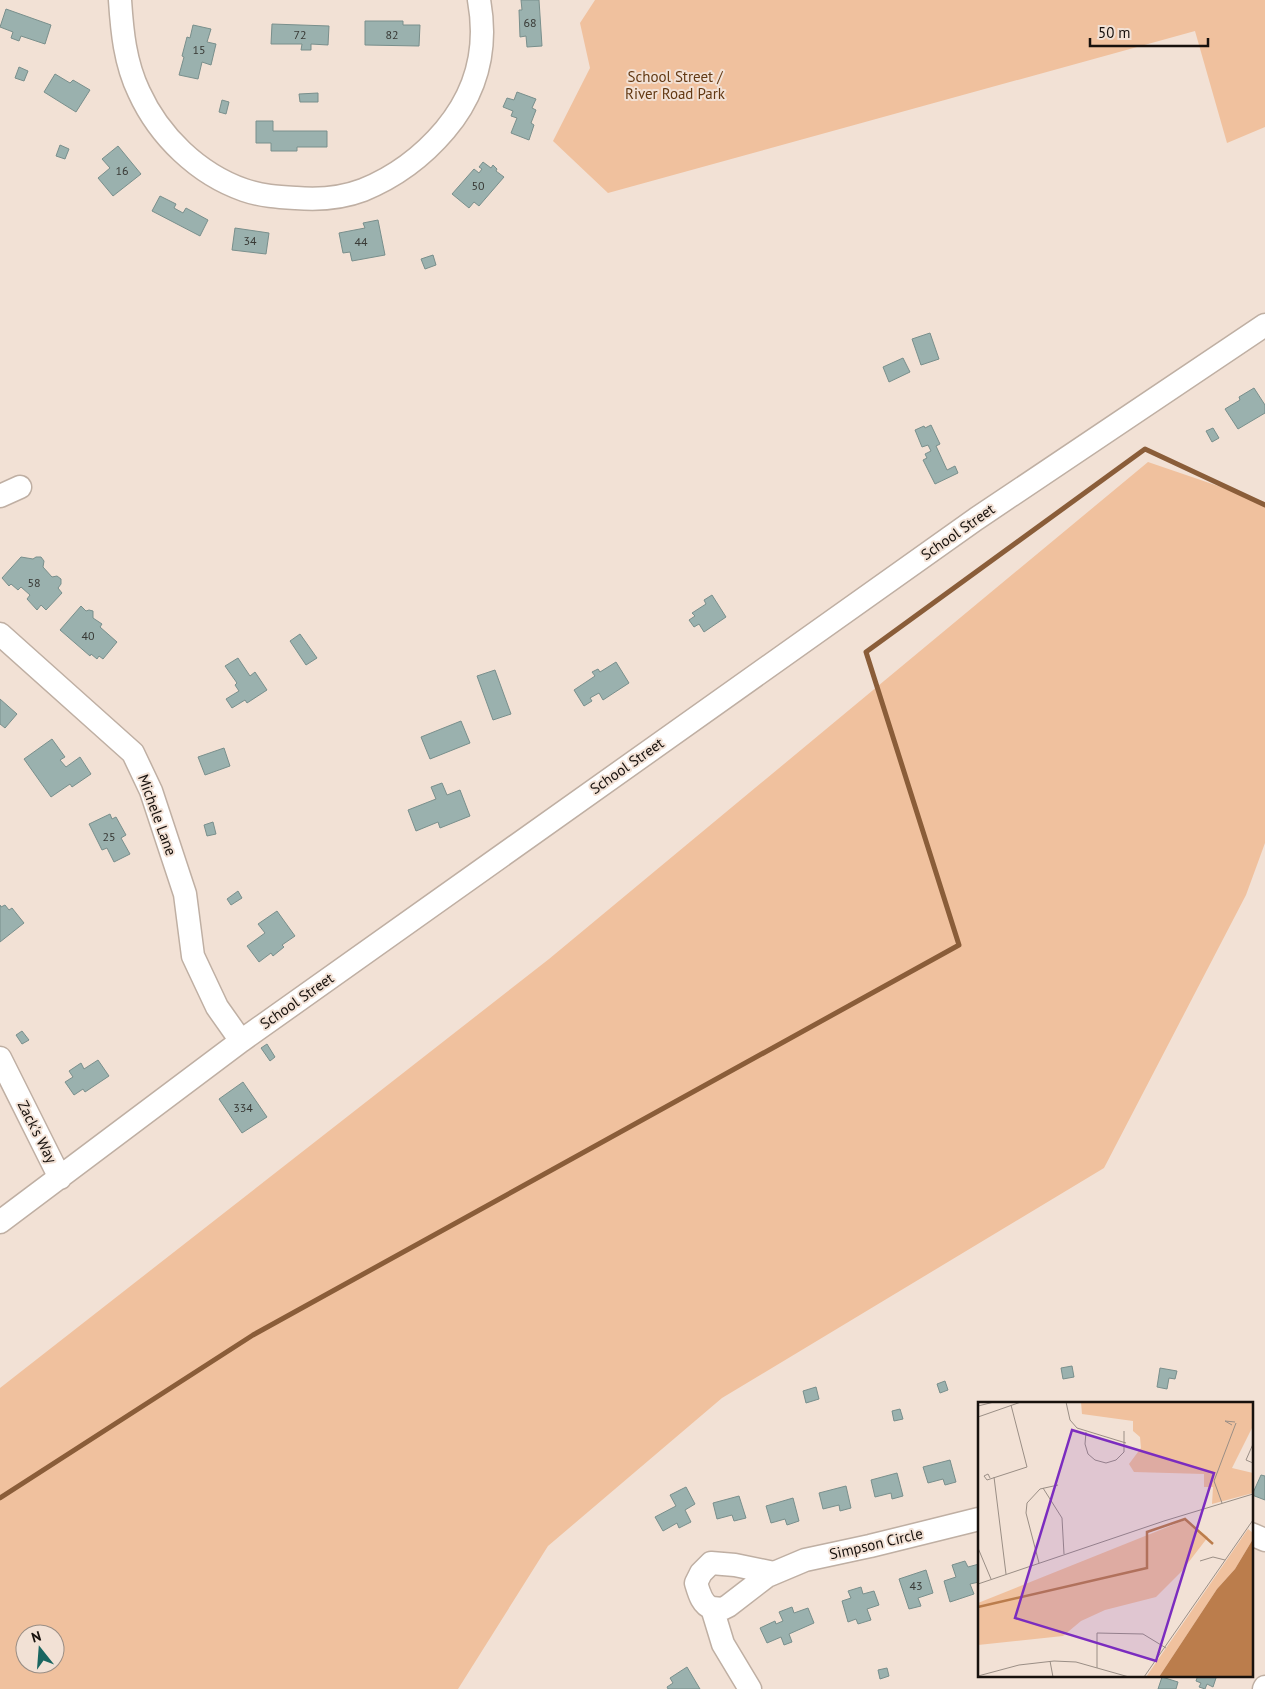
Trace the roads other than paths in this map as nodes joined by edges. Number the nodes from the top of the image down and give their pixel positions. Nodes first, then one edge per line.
1 (120, 0) edge
2 (480, 0) edge
3 (1265, 325) edge
4 (20, 487) dead end
5 (0, 496) edge
6 (0, 634) edge
7 (241, 1041) junction
8 (0, 1058) edge
9 (60, 1178) junction
10 (0, 1222) edge
11 (978, 1519) edge
12 (1252, 1534) edge
13 (1265, 1540) edge
14 (774, 1573) junction
15 (712, 1608) junction
16 (750, 1689) edge

1 - 2 street
3 - 7 street, School Street
4 - 5 street
6 - 7 street, Michele Lane
7 - 9 street, School Street
8 - 9 street, Zack's Way
9 - 10 street, School Street
11 - 14 street, Simpson Circle
12 - 13 street
14 - 15 street, Simpson Circle
14 - 15 street
15 - 16 street

